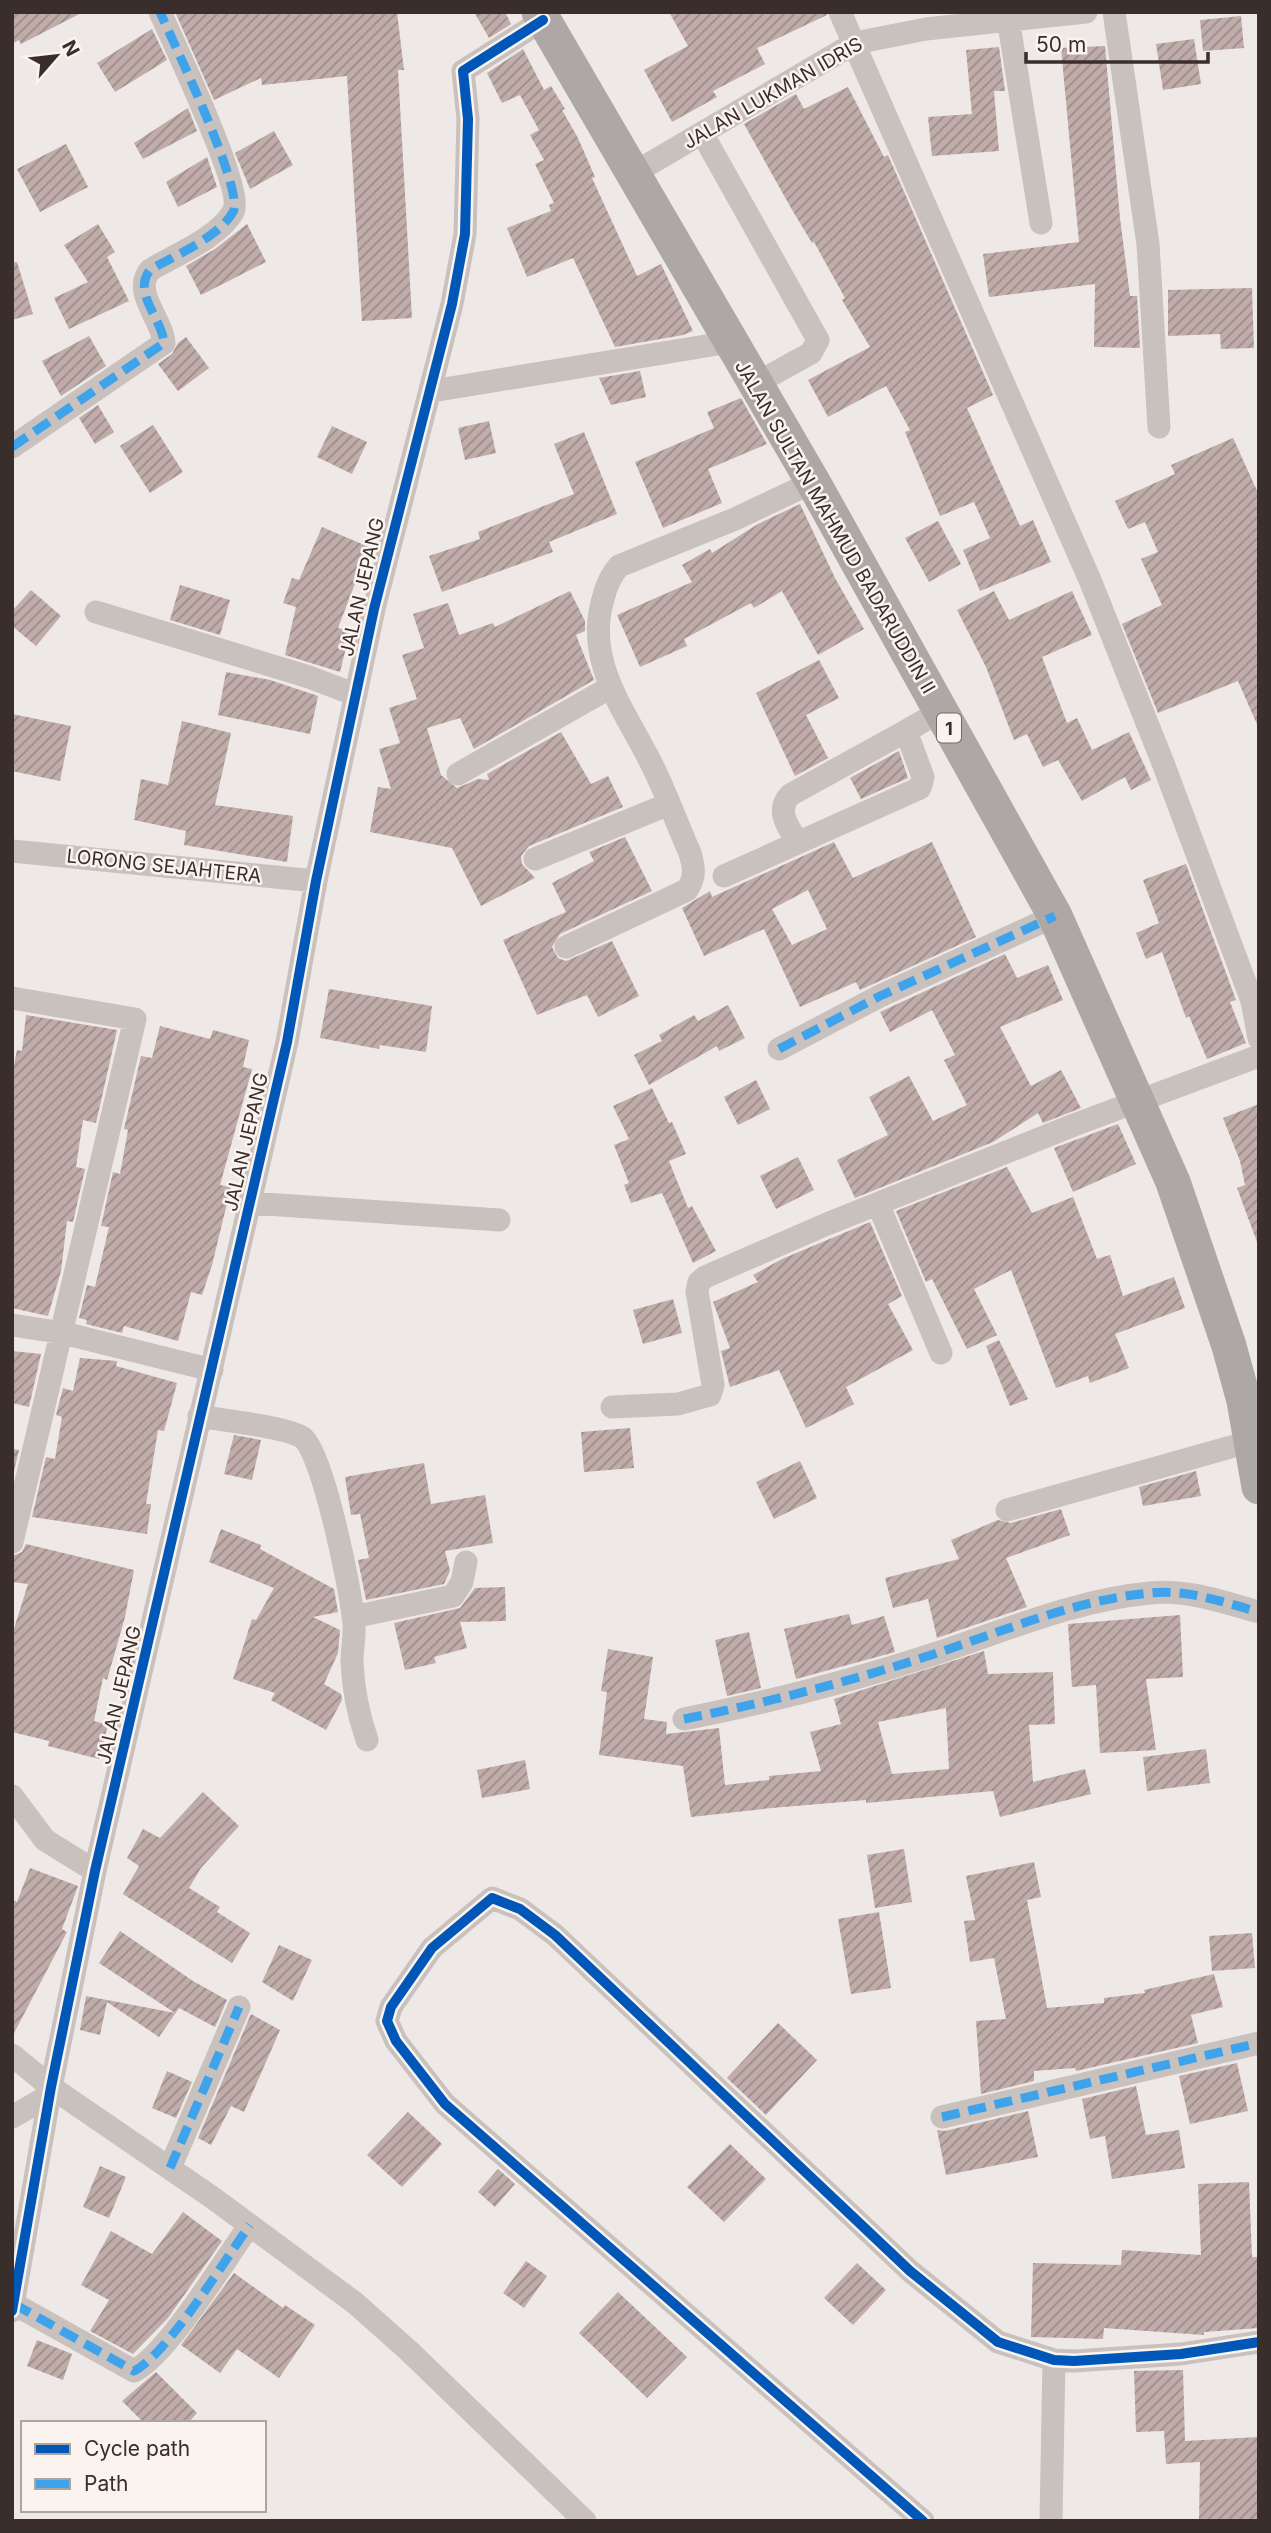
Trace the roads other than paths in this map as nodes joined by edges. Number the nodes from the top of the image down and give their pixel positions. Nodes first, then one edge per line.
1 (160, 12) edge
2 (840, 12) edge
3 (1086, 12) edge
4 (1114, 12) edge
5 (541, 16) edge
6 (1008, 17) edge
7 (855, 43) junction
8 (702, 133) junction
9 (634, 173) junction
10 (1041, 223) dead end
11 (730, 342) junction
12 (755, 384) junction
13 (432, 391) junction
14 (1159, 427) dead end
15 (12, 447) edge
16 (813, 482) junction
17 (96, 612) dead end
18 (610, 688) junction
19 (356, 695) junction
20 (939, 712) junction
21 (906, 731) junction
22 (458, 774) dead end
23 (669, 804) junction
24 (797, 841) junction
25 (12, 851) edge
26 (535, 859) dead end
27 (724, 876) dead end
28 (316, 881) junction
29 (1055, 916) junction
30 (566, 947) dead end
31 (12, 999) edge
32 (1259, 1038) edge
33 (779, 1049) dead end
34 (1259, 1056) edge
35 (1137, 1101) junction
36 (250, 1203) junction
37 (878, 1204) junction
38 (499, 1220) dead end
39 (12, 1325) edge
40 (63, 1333) junction
41 (941, 1353) dead end
42 (212, 1370) junction
43 (612, 1407) dead end
44 (199, 1416) junction
45 (1252, 1441) junction
46 (1259, 1488) edge
47 (1007, 1510) dead end
48 (12, 1542) edge
49 (466, 1562) dead end
50 (1259, 1612) edge
51 (353, 1617) junction
52 (684, 1719) dead end
53 (367, 1740) dead end
54 (12, 1796) edge
55 (94, 1871) junction
56 (239, 2007) dead end
57 (1259, 2043) edge
58 (12, 2055) edge
59 (50, 2091) junction
60 (12, 2117) edge
61 (942, 2117) dead end
62 (170, 2168) junction
63 (250, 2225) junction
64 (13, 2308) edge
65 (1259, 2342) edge
66 (1054, 2361) junction
67 (585, 2521) edge
68 (923, 2521) edge
69 (1051, 2521) edge

1 - 15 street
2 - 7 street
3 - 6 street, JALAN LUKMAN IDRIS
4 - 14 street
5 - 9 highway, JALAN SULTAN MAHMUD BADARUDDIN II / 1
5 - 13 street, JALAN JEPANG
6 - 7 street, JALAN LUKMAN IDRIS
6 - 10 street
7 - 8 street, JALAN LUKMAN IDRIS
7 - 32 street
8 - 9 street, JALAN LUKMAN IDRIS
8 - 12 street
9 - 11 highway, JALAN SULTAN MAHMUD BADARUDDIN II / 1
11 - 12 highway, JALAN SULTAN MAHMUD BADARUDDIN II / 1
11 - 13 street
12 - 16 highway, JALAN SULTAN MAHMUD BADARUDDIN II / 1
13 - 19 street, JALAN JEPANG
16 - 18 street
16 - 20 highway, JALAN SULTAN MAHMUD BADARUDDIN II / 1
17 - 19 street
18 - 22 street
18 - 23 street
19 - 28 street, JALAN JEPANG
20 - 21 street
20 - 29 highway, JALAN SULTAN MAHMUD BADARUDDIN II / 1
21 - 24 street
21 - 24 street
23 - 26 street
23 - 30 street
24 - 27 street
25 - 28 street, LORONG SEJAHTERA
28 - 36 street, JALAN JEPANG
29 - 33 street
29 - 35 highway, JALAN SULTAN MAHMUD BADARUDDIN II / 1
31 - 40 street
34 - 35 street
35 - 37 street
35 - 45 highway, JALAN SULTAN MAHMUD BADARUDDIN II / 1
36 - 38 street
36 - 42 street, JALAN JEPANG
37 - 41 street
37 - 43 street
39 - 40 street
40 - 42 street
40 - 48 street
42 - 44 street, JALAN JEPANG
44 - 51 street
44 - 55 street, JALAN JEPANG
45 - 46 highway, JALAN SULTAN MAHMUD BADARUDDIN II / 1
45 - 47 street
49 - 51 street
50 - 52 street
51 - 53 street
54 - 55 street
55 - 59 street, JALAN JEPANG
56 - 62 street
57 - 61 street
58 - 59 street
59 - 60 street
59 - 62 street
59 - 64 street, JALAN JEPANG
62 - 63 street
63 - 64 street
63 - 67 street
65 - 66 street
66 - 68 street
66 - 69 street

